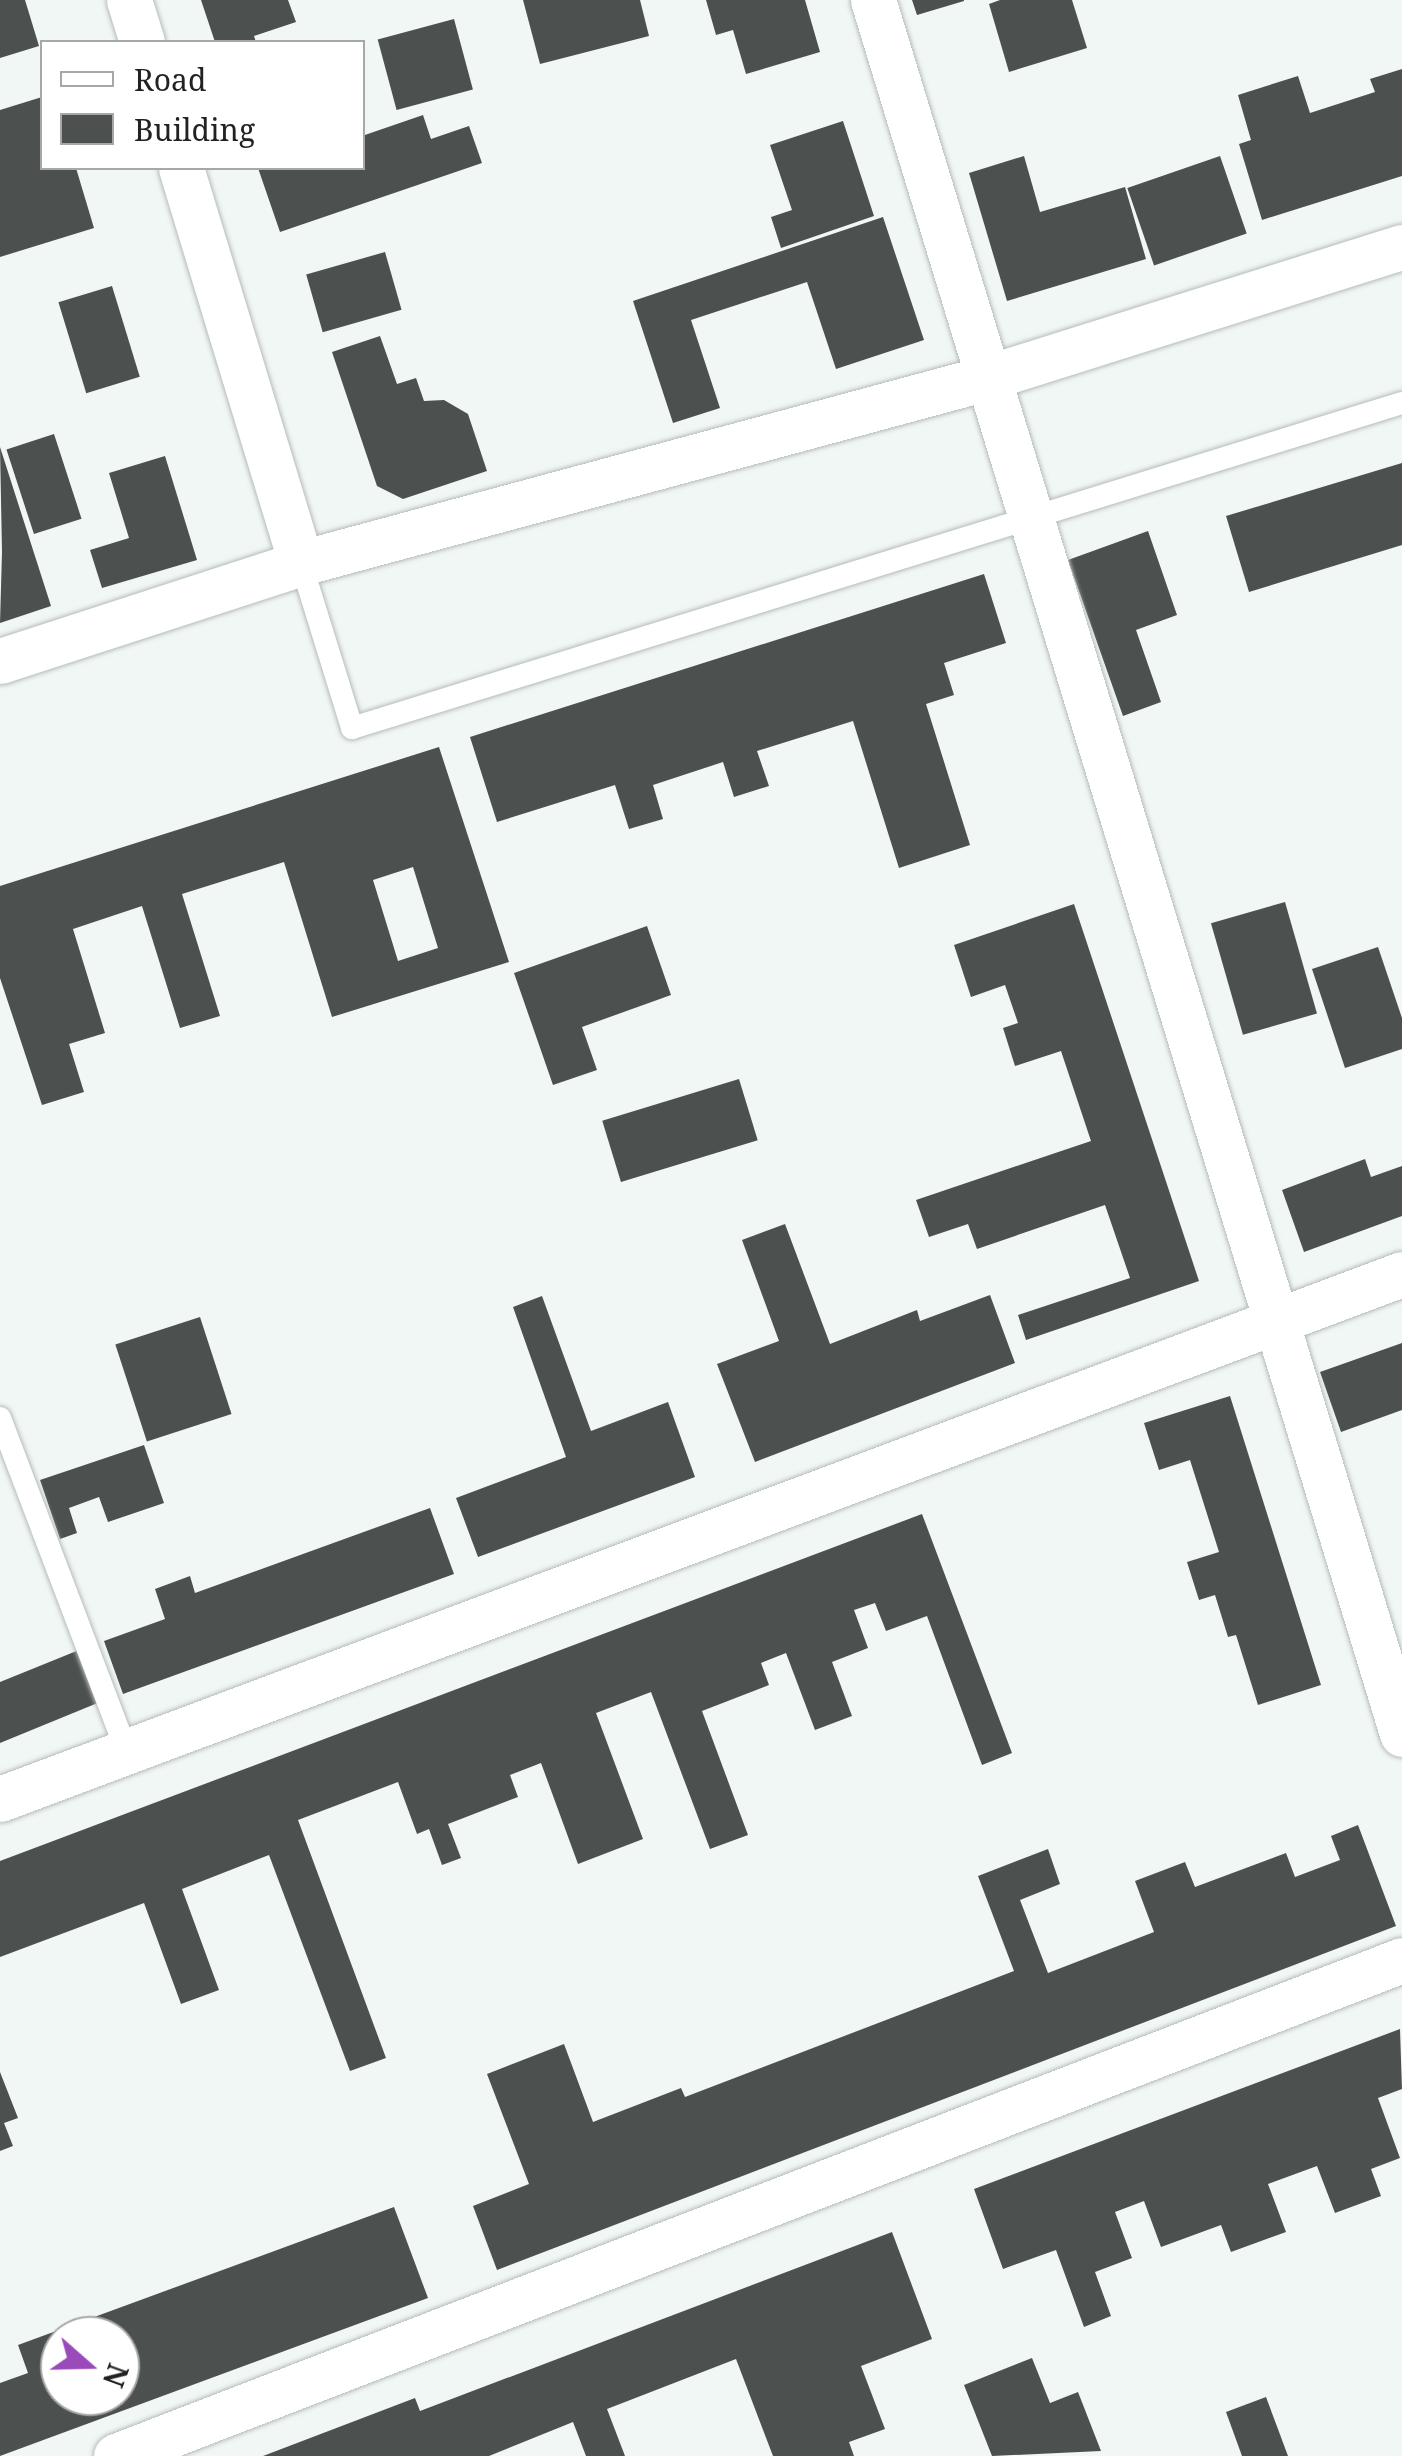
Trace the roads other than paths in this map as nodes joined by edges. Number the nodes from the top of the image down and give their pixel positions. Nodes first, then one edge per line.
1 (130, 0) edge
2 (872, 0) edge
3 (141, 40) edge
4 (181, 170) edge
5 (1402, 247) edge
6 (986, 378) junction
7 (1402, 403) edge
8 (1030, 519) junction
9 (301, 562) junction
10 (0, 661) edge
11 (1402, 1274) edge
12 (1276, 1322) junction
13 (0, 1418) edge
14 (1402, 1734) edge
15 (128, 1752) junction
16 (0, 1799) edge
17 (1402, 1960) edge
18 (116, 2456) edge

1 - 3 street
2 - 6 street
4 - 9 street
5 - 6 street
6 - 8 street
6 - 9 street
7 - 8 lane
8 - 9 lane
8 - 12 street
9 - 10 street
11 - 12 street
12 - 14 street
12 - 15 street
13 - 15 lane
15 - 16 street
17 - 18 street

